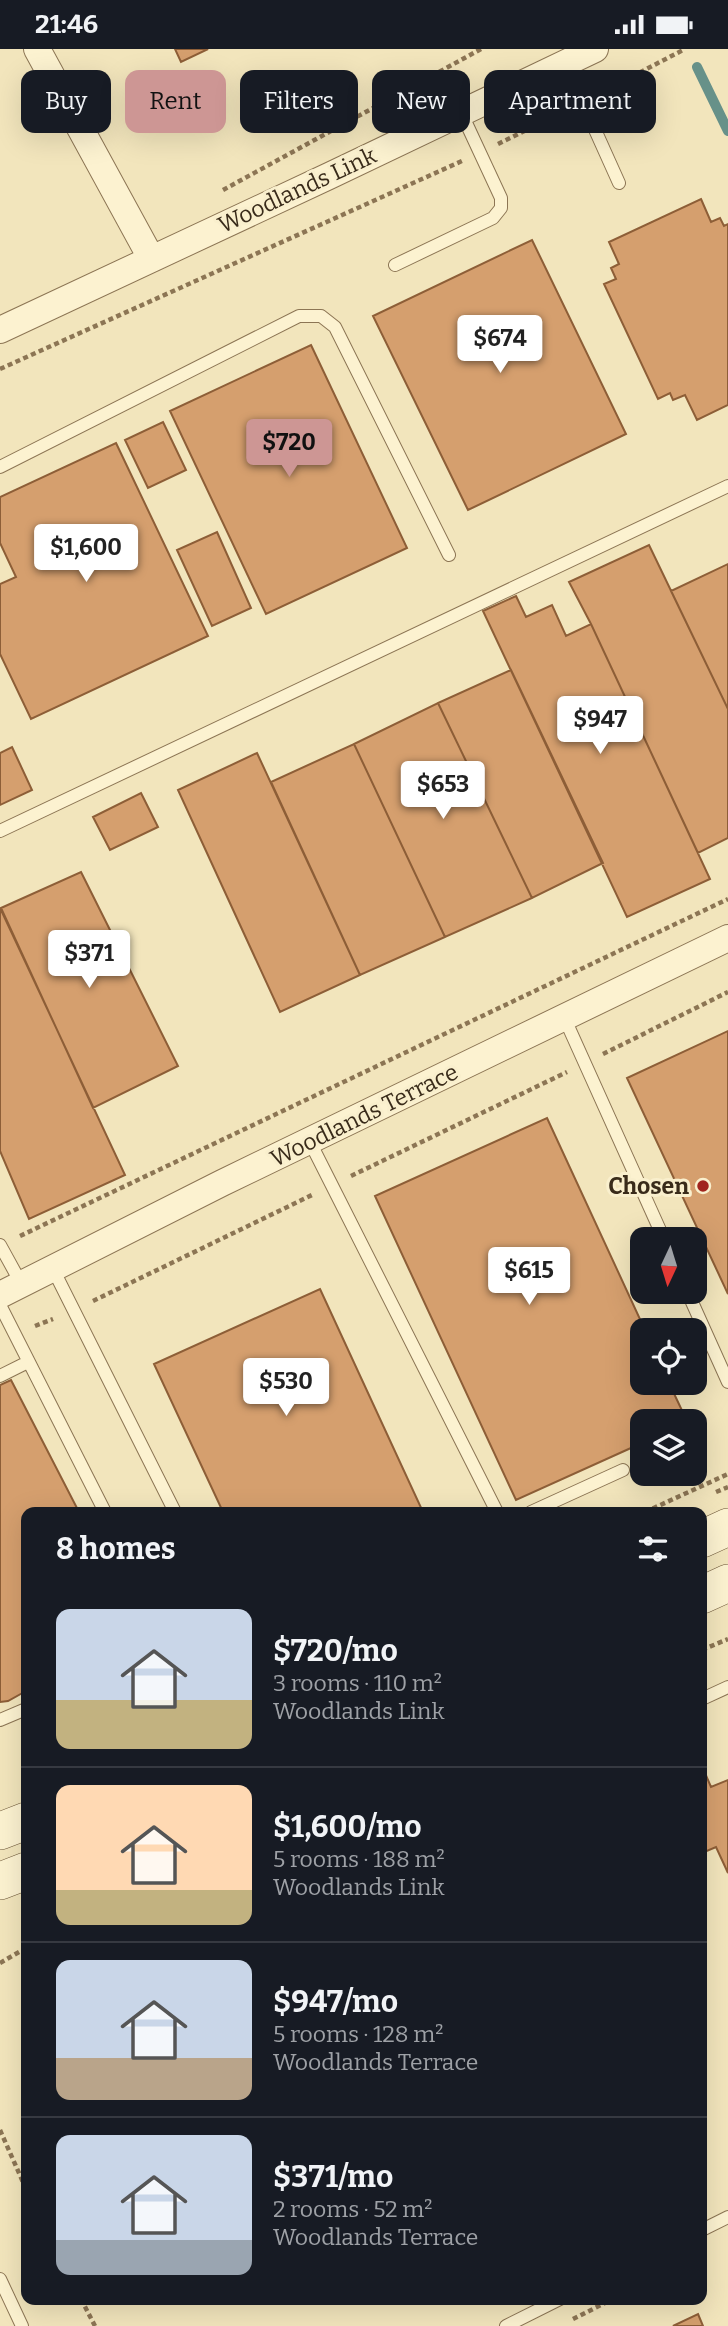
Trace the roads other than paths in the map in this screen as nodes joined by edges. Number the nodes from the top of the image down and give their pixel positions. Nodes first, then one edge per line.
1 (37, 49) edge
2 (594, 49) edge
3 (565, 62) junction
4 (470, 108) edge
5 (470, 131) edge
6 (418, 133) edge
7 (619, 183) dead end
8 (151, 258) junction
9 (396, 265) dead end
10 (0, 330) edge
11 (0, 467) edge
12 (728, 486) edge
13 (449, 555) dead end
14 (0, 831) edge
15 (728, 938) edge
16 (564, 1017) junction
17 (310, 1142) junction
18 (659, 1227) edge
19 (0, 1245) edge
20 (53, 1269) junction
21 (11, 1290) edge
22 (693, 1304) edge
23 (0, 1305) edge
24 (28, 1362) junction
25 (0, 1376) edge
26 (728, 1382) edge
27 (622, 1470) dead end
28 (101, 1507) edge
29 (172, 1507) edge
30 (494, 1507) edge
31 (542, 1507) edge
32 (728, 1527) edge
33 (707, 1537) edge
34 (728, 1583) edge
35 (707, 1593) edge
36 (728, 1687) edge
37 (707, 1697) edge
38 (21, 1711) edge
39 (0, 1720) edge
40 (21, 1823) edge
41 (0, 1831) edge
42 (21, 1873) edge
43 (0, 1881) edge
44 (728, 2217) edge
45 (707, 2228) edge
46 (0, 2279) edge
47 (548, 2305) edge
48 (22, 2326) edge
49 (506, 2326) edge

1 - 8 street
2 - 3 street, Woodlands Link
3 - 4 street, Woodlands Link
3 - 7 lane
5 - 9 lane
6 - 8 street, Woodlands Link
8 - 10 street, Woodlands Link
11 - 13 lane
12 - 14 lane
15 - 16 street, Woodlands Terrace
16 - 17 street, Woodlands Terrace
16 - 18 lane
17 - 20 street, Woodlands Terrace
17 - 30 lane
19 - 21 lane
20 - 21 street, Woodlands Terrace
20 - 29 lane
22 - 26 lane
23 - 24 lane
24 - 25 lane
24 - 28 lane
27 - 31 lane
32 - 33 main road
34 - 35 main road
36 - 37 lane
38 - 39 lane
40 - 41 main road
42 - 43 main road
44 - 45 lane
46 - 48 lane
47 - 49 lane

